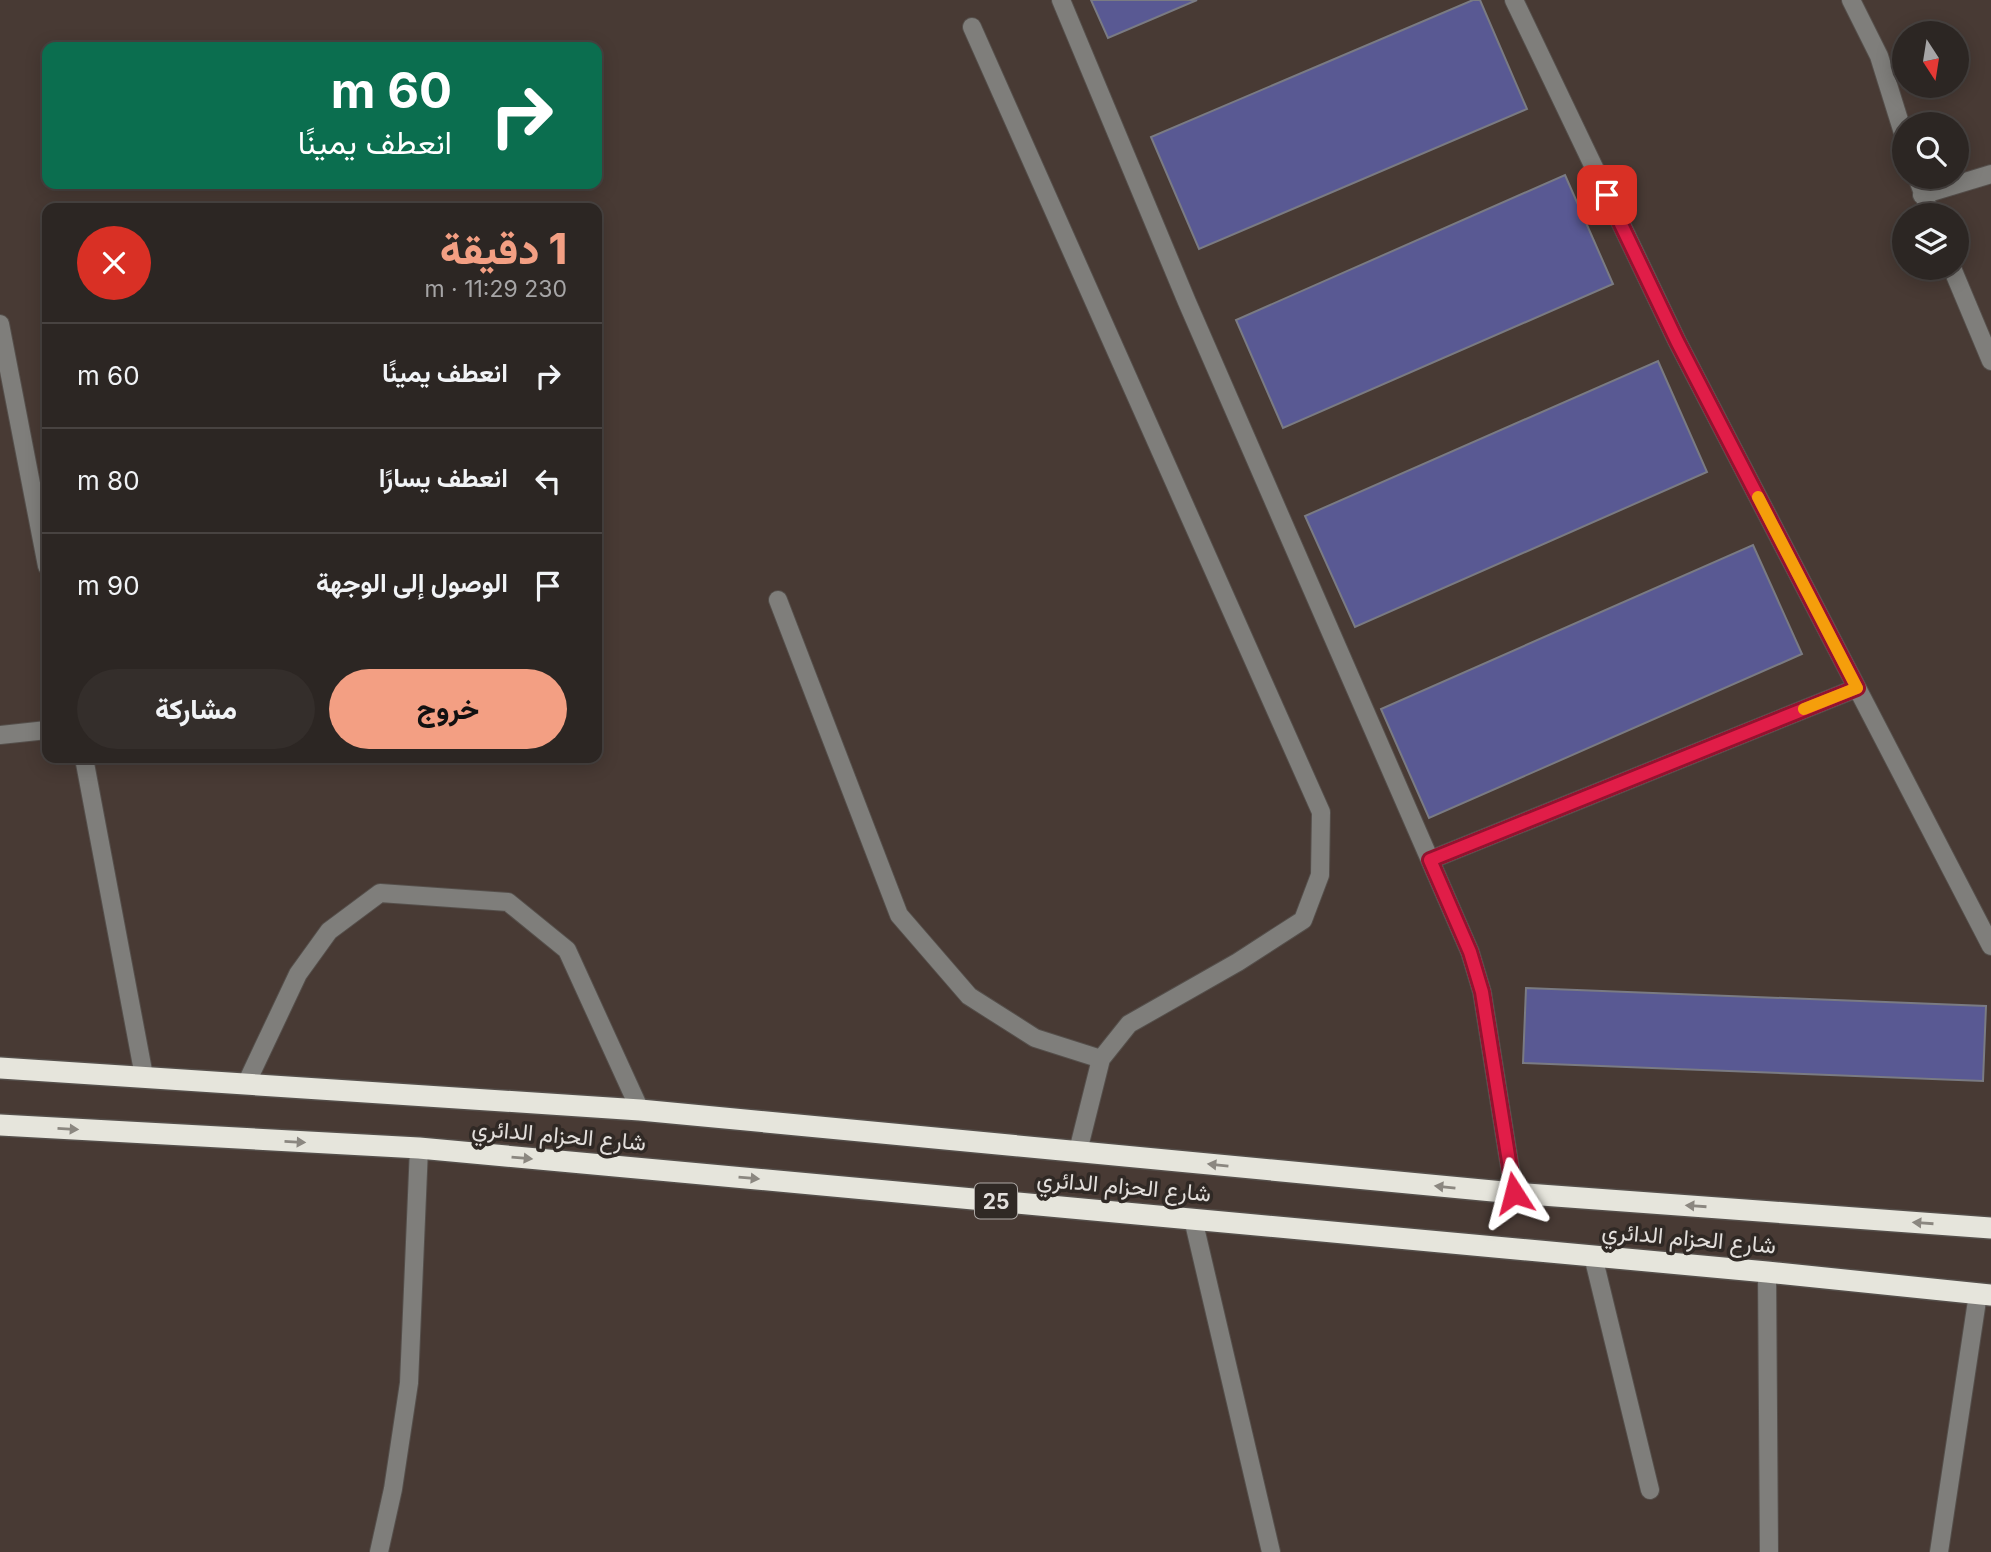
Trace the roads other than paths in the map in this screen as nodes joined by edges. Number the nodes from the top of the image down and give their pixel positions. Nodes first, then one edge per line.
1 (1061, 0) edge
2 (1514, 0) edge
3 (1851, 0) edge
4 (972, 27) dead end
5 (1896, 112) edge
6 (1991, 174) edge
7 (1920, 189) edge
8 (1922, 195) junction
9 (1926, 203) edge
10 (1957, 280) edge
11 (0, 324) edge
12 (1991, 361) edge
13 (42, 540) edge
14 (778, 600) dead end
15 (1857, 688) junction
16 (42, 731) edge
17 (0, 735) edge
18 (86, 763) edge
19 (1430, 860) junction
20 (1991, 946) edge
21 (1101, 1059) junction
22 (0, 1068) edge
23 (144, 1076) junction
24 (247, 1082) junction
25 (640, 1110) junction
26 (0, 1125) edge
27 (419, 1148) junction
28 (1078, 1151) junction
29 (1514, 1193) junction
30 (1193, 1219) junction
31 (1991, 1228) edge
32 (1593, 1256) junction
33 (1768, 1272) junction
34 (1984, 1295) edge
35 (1650, 1490) dead end
36 (379, 1552) edge
37 (1270, 1552) edge
38 (1769, 1552) edge
39 (1939, 1552) edge

1 - 19 street
2 - 15 street
3 - 5 street
4 - 21 street
6 - 8 street
7 - 8 street
8 - 9 street
10 - 12 street
11 - 13 street
14 - 21 street
15 - 19 street
15 - 20 street
16 - 17 street
18 - 23 street
19 - 29 street
21 - 28 street
22 - 23 highway, شارع الحزام الدائري
23 - 24 highway, شارع الحزام الدائري
24 - 25 highway, شارع الحزام الدائري
24 - 25 street
25 - 28 highway, شارع الحزام الدائري
26 -> 27 highway, شارع الحزام الدائري / 25
27 -> 30 highway, شارع الحزام الدائري / 25
27 - 36 street
29 -> 28 highway, شارع الحزام الدائري
31 -> 29 highway, شارع الحزام الدائري
30 - 32 highway, شارع الحزام الدائري / 25
30 - 37 street
32 - 33 highway, شارع الحزام الدائري / 25
32 - 35 street
33 - 34 highway, شارع الحزام الدائري / 25
33 - 38 street
34 - 39 street

